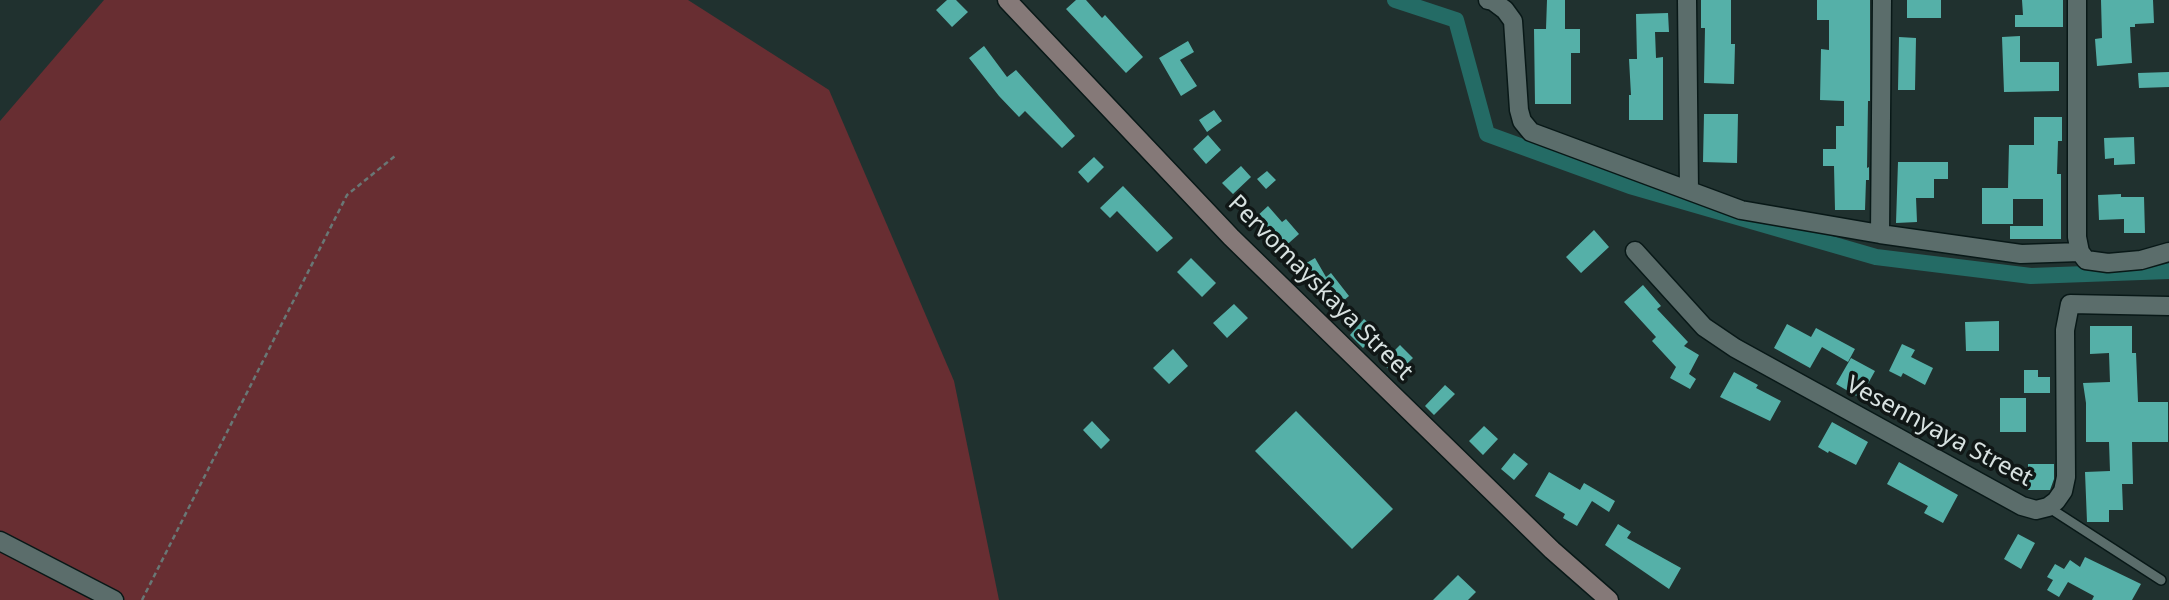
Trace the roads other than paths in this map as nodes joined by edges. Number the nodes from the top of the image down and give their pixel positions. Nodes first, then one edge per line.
1 (1007, 0) edge
2 (1488, 0) edge
3 (1687, 0) edge
4 (1882, 0) edge
5 (2077, 0) edge
6 (1689, 190) junction
7 (1880, 234) junction
8 (1635, 251) dead end
9 (2080, 252) junction
10 (2169, 253) edge
11 (2169, 306) edge
12 (2048, 507) junction
13 (0, 541) edge
14 (2161, 580) dead end
15 (114, 600) edge
16 (1609, 600) edge

1 - 16 main road, Pervomayskaya Street
2 - 6 street
3 - 6 street
4 - 7 street
5 - 9 street
6 - 7 street
7 - 9 street
8 - 12 street, Vesennyaya Street
9 - 10 street
11 - 12 street, Vesennyaya Street
12 - 14 lane
13 - 15 street

